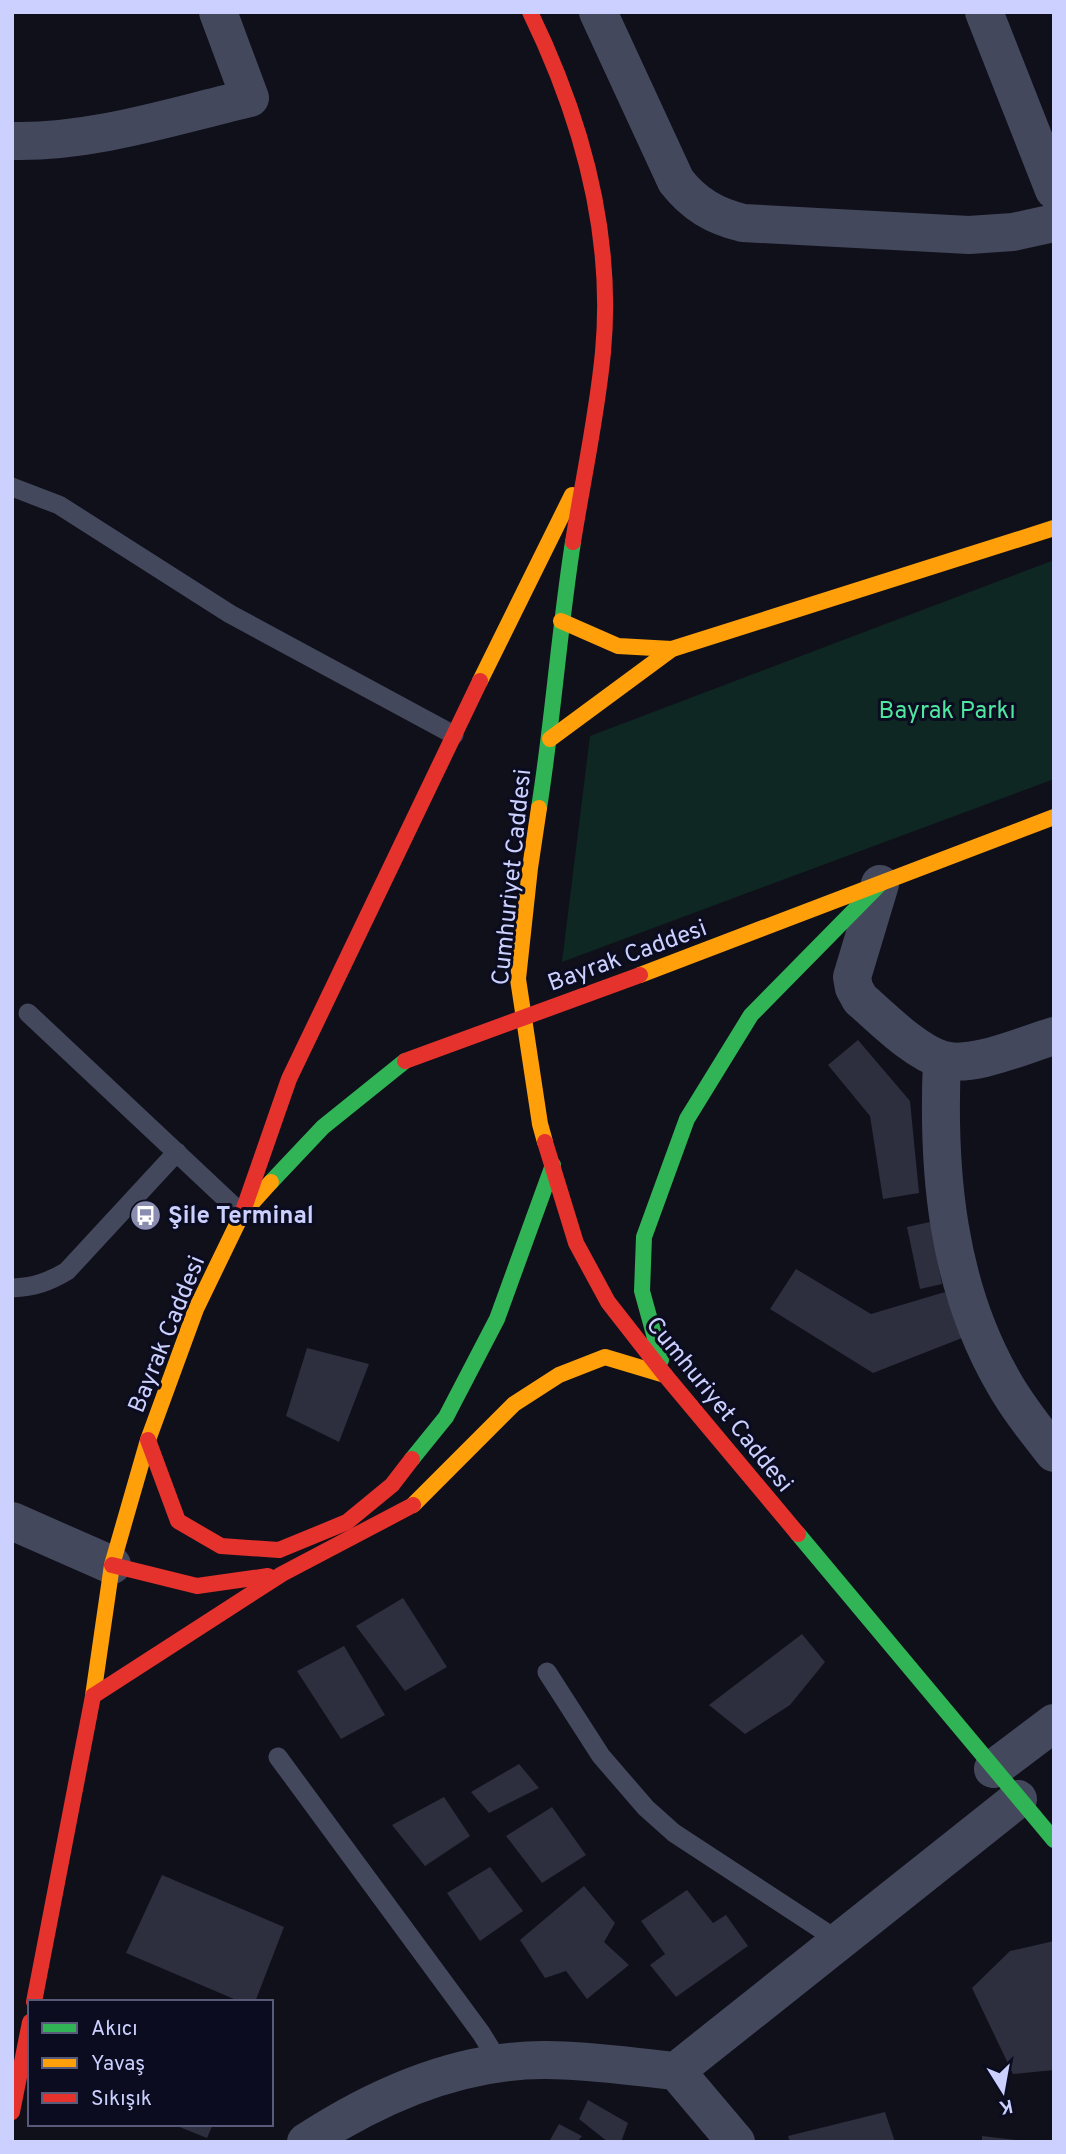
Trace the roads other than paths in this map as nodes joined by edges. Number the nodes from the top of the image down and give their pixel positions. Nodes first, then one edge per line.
1 (218, 12) edge
2 (530, 12) edge
3 (598, 12) edge
4 (984, 12) edge
5 (12, 141) edge
6 (1054, 190) edge
7 (1054, 223) edge
8 (587, 465) junction
9 (12, 487) edge
10 (1054, 528) edge
11 (561, 621) junction
12 (671, 649) junction
13 (454, 735) junction
14 (550, 739) junction
15 (1054, 817) edge
16 (880, 884) junction
17 (28, 1013) dead end
18 (1054, 1036) edge
19 (942, 1060) junction
20 (177, 1152) junction
21 (553, 1165) junction
22 (242, 1214) junction
23 (12, 1288) edge
24 (665, 1375) junction
25 (148, 1440) junction
26 (1054, 1453) edge
27 (12, 1521) edge
28 (112, 1565) junction
29 (282, 1574) junction
30 (547, 1672) dead end
31 (93, 1696) junction
32 (1054, 1723) edge
33 (278, 1757) dead end
34 (993, 1769) junction
35 (1018, 1799) junction
36 (1054, 1840) edge
37 (839, 1941) junction
38 (34, 2000) edge
39 (28, 2031) edge
40 (499, 2063) junction
41 (676, 2071) junction
42 (12, 2112) edge
43 (306, 2142) edge
44 (736, 2142) edge

1 - 5 street
2 - 8 main road, Cumhuriyet Caddesi
3 - 7 street
4 - 6 street
8 - 11 main road, Cumhuriyet Caddesi
8 - 13 main road
9 - 13 lane
10 - 12 main road
11 - 12 main road
11 - 14 main road, Cumhuriyet Caddesi
12 - 14 main road
13 - 22 main road
14 - 21 main road, Cumhuriyet Caddesi
15 - 16 main road, Bayrak Caddesi
16 - 19 street
16 - 22 main road, Bayrak Caddesi, bridge
16 - 24 main road
17 - 20 lane
18 - 19 street
19 - 26 street
20 - 22 lane
20 - 23 lane
21 - 24 main road, Cumhuriyet Caddesi
21 - 25 main road
22 - 25 main road, Bayrak Caddesi
24 - 29 main road
24 - 34 main road, Cumhuriyet Caddesi
25 - 28 main road, Bayrak Caddesi
27 - 28 street
28 - 29 main road
28 - 31 main road, Bayrak Caddesi
29 - 31 main road
30 - 37 lane
31 - 38 main road, Bayrak Caddesi
32 - 34 street
33 - 40 lane
34 - 35 main road, Cumhuriyet Caddesi
35 - 36 main road, Cumhuriyet Caddesi
35 - 37 street
37 - 41 street
39 - 42 main road
40 - 41 street
40 - 43 street
41 - 44 street

